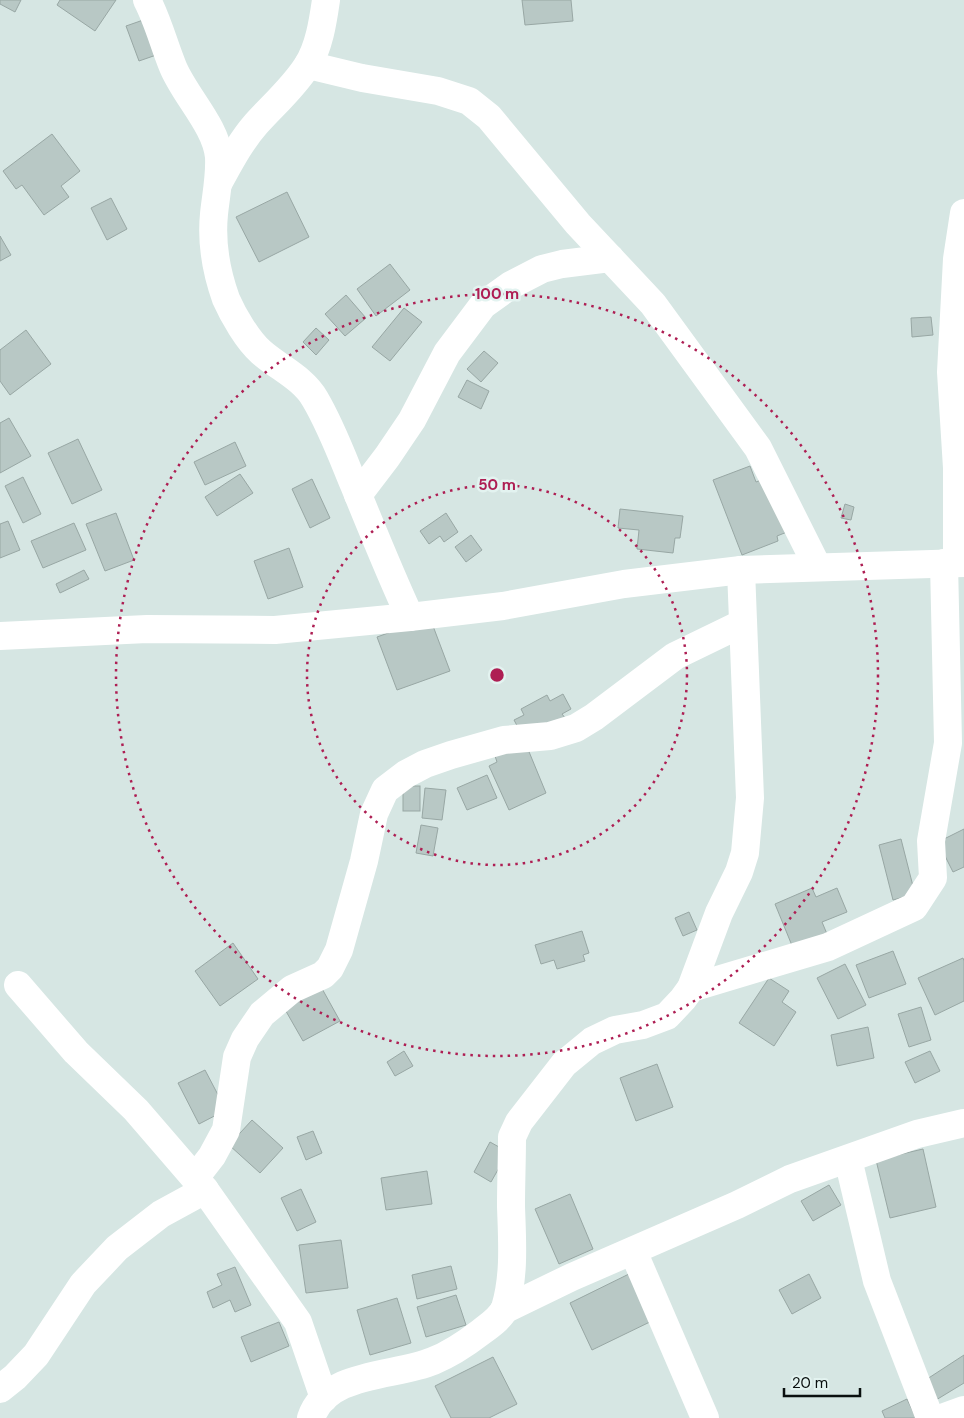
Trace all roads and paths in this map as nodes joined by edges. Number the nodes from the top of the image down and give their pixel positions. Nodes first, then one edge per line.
1 (147, 0) edge
2 (326, 0) edge
3 (308, 65) junction
4 (218, 183) junction
5 (964, 213) edge
6 (610, 258) junction
7 (358, 495) junction
8 (955, 563) edge
9 (817, 566) junction
10 (741, 570) junction
11 (410, 617) junction
12 (743, 622) junction
13 (0, 636) edge
14 (18, 986) dead end
15 (691, 988) junction
16 (964, 1123) edge
17 (848, 1159) junction
18 (200, 1184) junction
19 (633, 1250) junction
20 (504, 1310) junction
21 (0, 1389) edge
22 (317, 1408) edge
23 (964, 1410) edge
24 (705, 1418) edge
25 (930, 1418) edge
26 (942, 1418) edge

1 - 4 street
2 - 3 street
3 - 4 street
3 - 6 street
4 - 7 street
5 - 8 street
6 - 7 street
6 - 9 street
7 - 11 street
8 - 9 street
8 - 15 street
9 - 10 street
10 - 11 street
10 - 12 street
11 - 13 street
12 - 15 street
12 - 18 street
14 - 18 street
15 - 20 street
16 - 17 street
17 - 19 street
17 - 25 street
18 - 21 street
18 - 22 street
19 - 20 street
19 - 24 street
20 - 22 street
23 - 26 street

